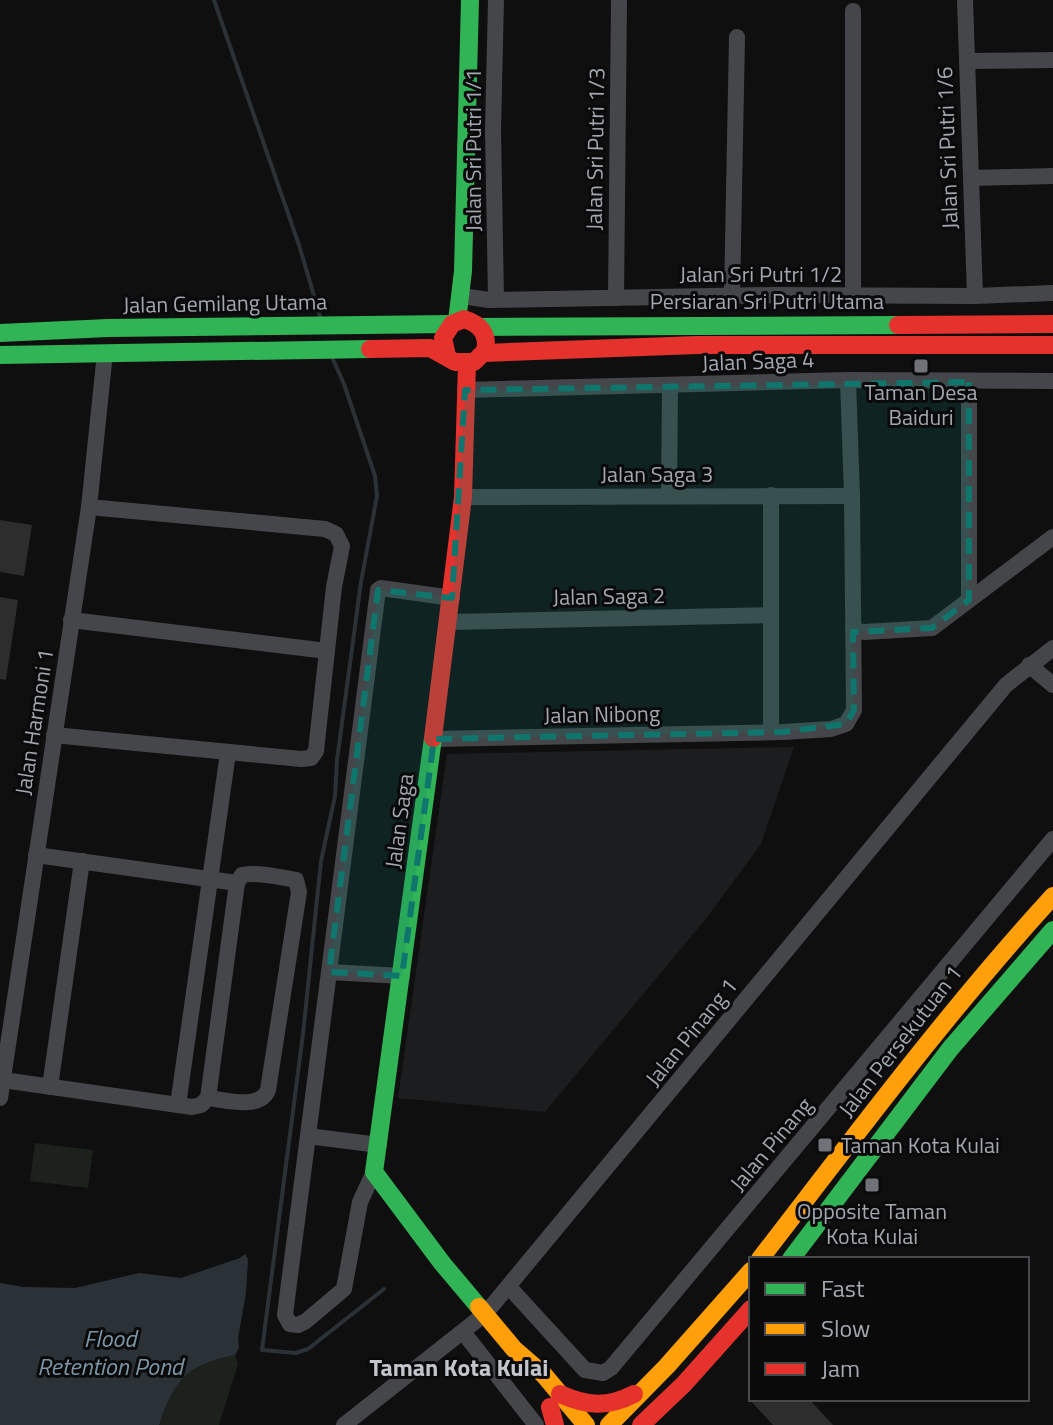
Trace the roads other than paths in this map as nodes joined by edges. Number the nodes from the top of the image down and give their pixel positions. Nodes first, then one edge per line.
1 (470, 0) edge
2 (496, 0) edge
3 (619, 0) edge
4 (965, 0) edge
5 (853, 11) dead end
6 (737, 37) dead end
7 (1053, 60) edge
8 (967, 61) junction
9 (1053, 176) edge
10 (972, 178) junction
11 (463, 271) junction
12 (1053, 293) edge
13 (732, 295) junction
14 (853, 296) junction
15 (975, 296) junction
16 (469, 297) junction
17 (616, 298) junction
18 (496, 299) junction
19 (466, 323) junction
20 (1053, 324) edge
21 (0, 333) edge
22 (1053, 345) edge
23 (105, 353) junction
24 (484, 353) junction
25 (0, 355) edge
26 (447, 356) junction
27 (467, 364) junction
28 (848, 380) junction
29 (1053, 381) edge
30 (969, 382) junction
31 (670, 386) junction
32 (465, 390) junction
33 (771, 495) junction
34 (669, 496) junction
35 (852, 496) junction
36 (463, 497) junction
37 (89, 507) junction
38 (1053, 537) edge
39 (452, 598) junction
40 (969, 600) junction
41 (770, 615) junction
42 (71, 620) junction
43 (449, 622) junction
44 (853, 630) junction
45 (1053, 648) edge
46 (327, 651) junction
47 (1029, 665) junction
48 (1053, 685) edge
49 (771, 732) junction
50 (54, 735) junction
51 (434, 739) junction
52 (228, 753) junction
53 (1053, 839) edge
54 (36, 855) junction
55 (82, 861) junction
56 (211, 877) junction
57 (237, 883) junction
58 (1053, 896) edge
59 (1053, 930) edge
60 (329, 972) junction
61 (402, 976) junction
62 (3, 1080) junction
63 (50, 1087) junction
64 (0, 1098) edge
65 (208, 1098) junction
66 (178, 1105) junction
67 (308, 1136) junction
68 (379, 1145) junction
69 (374, 1172) junction
70 (762, 1257) edge
71 (792, 1257) edge
72 (749, 1273) edge
73 (509, 1287) junction
74 (749, 1311) edge
75 (486, 1313) junction
76 (463, 1332) junction
77 (646, 1388) junction
78 (672, 1396) junction
79 (555, 1409) edge
80 (344, 1425) edge
81 (536, 1425) edge
82 (564, 1425) edge
83 (586, 1425) edge
84 (609, 1425) edge
85 (641, 1425) edge
86 (653, 1425) edge

1 - 11 main road
2 - 18 street, Jalan Sri Putri 1/1
3 - 17 street, Jalan Sri Putri 1/3
4 - 8 street, Jalan Sri Putri 1/6
5 - 14 street
6 - 13 street
7 - 8 street
8 - 10 street, Jalan Sri Putri 1/6
9 - 10 street
10 - 15 street, Jalan Sri Putri 1/6
11 - 16 main road
11 - 19 main road
12 - 15 street, Jalan Sri Putri 1/2
13 - 14 street, Jalan Sri Putri 1/2
13 - 17 street, Jalan Sri Putri 1/2
14 - 15 street, Jalan Sri Putri 1/2
16 - 18 street, Jalan Sri Putri 1/2
16 - 19 main road
17 - 18 street, Jalan Sri Putri 1/2
19 - 20 main road, Persiaran Sri Putri Utama
19 - 21 main road, Jalan Gemilang Utama
19 - 24 main road
19 - 26 main road
22 - 24 main road, Persiaran Sri Putri Utama
23 - 25 main road
23 - 26 main road
23 - 37 street, Jalan Harmoni 1
24 - 27 main road
26 - 27 main road
27 - 32 main road, Jalan Saga
28 - 30 street, Jalan Saga 4
28 - 31 street, Jalan Saga 4
28 - 35 street
29 - 30 street, Jalan Saga 4
30 - 40 street
31 - 32 street, Jalan Saga 4
31 - 34 street
32 - 36 main road, Jalan Saga
33 - 34 street, Jalan Saga 3
33 - 35 street, Jalan Saga 3
33 - 41 street
34 - 36 street, Jalan Saga 3
35 - 44 street
36 - 39 main road, Jalan Saga
37 - 42 street, Jalan Harmoni 1
37 - 46 street
38 - 40 street
39 - 43 main road, Jalan Saga
39 - 60 street
40 - 44 street
41 - 43 street, Jalan Saga 2
41 - 49 street
42 - 46 street
42 - 50 street, Jalan Harmoni 1
43 - 51 main road, Jalan Saga
44 - 49 street, Jalan Nibong
45 - 47 street, Jalan Pinang 1
46 - 52 street
47 - 48 street
47 - 73 street, Jalan Pinang 1
49 - 51 street, Jalan Nibong
50 - 52 street
50 - 54 street, Jalan Harmoni 1
51 - 61 main road, Jalan Saga
52 - 56 street
53 - 73 street, Jalan Pinang
54 - 55 street
54 - 62 street, Jalan Harmoni 1
55 - 56 street
55 - 63 street
56 - 57 street
56 - 66 street
57 - 65 street
57 - 65 street
58 - 70 main road, Jalan Persekutuan 1
59 - 71 main road, Jalan Persekutuan 1
60 - 61 street
60 - 67 street
61 - 68 main road, Jalan Saga
62 - 63 street
62 - 64 street, Jalan Harmoni 1
63 - 66 street
65 - 66 street
67 - 68 street
67 - 69 street, Jalan Saga
68 - 69 main road, Jalan Saga
69 - 75 main road
72 - 77 main road
73 - 75 street, Jalan Pinang 1
74 - 78 main road
75 - 76 street, Jalan Pinang 1
75 - 79 main road
76 - 80 street, Jalan Pinang 1
76 - 81 street
77 - 79 main road
77 - 84 main road
78 - 85 main road
78 - 86 main road
79 - 82 main road
79 - 83 main road

